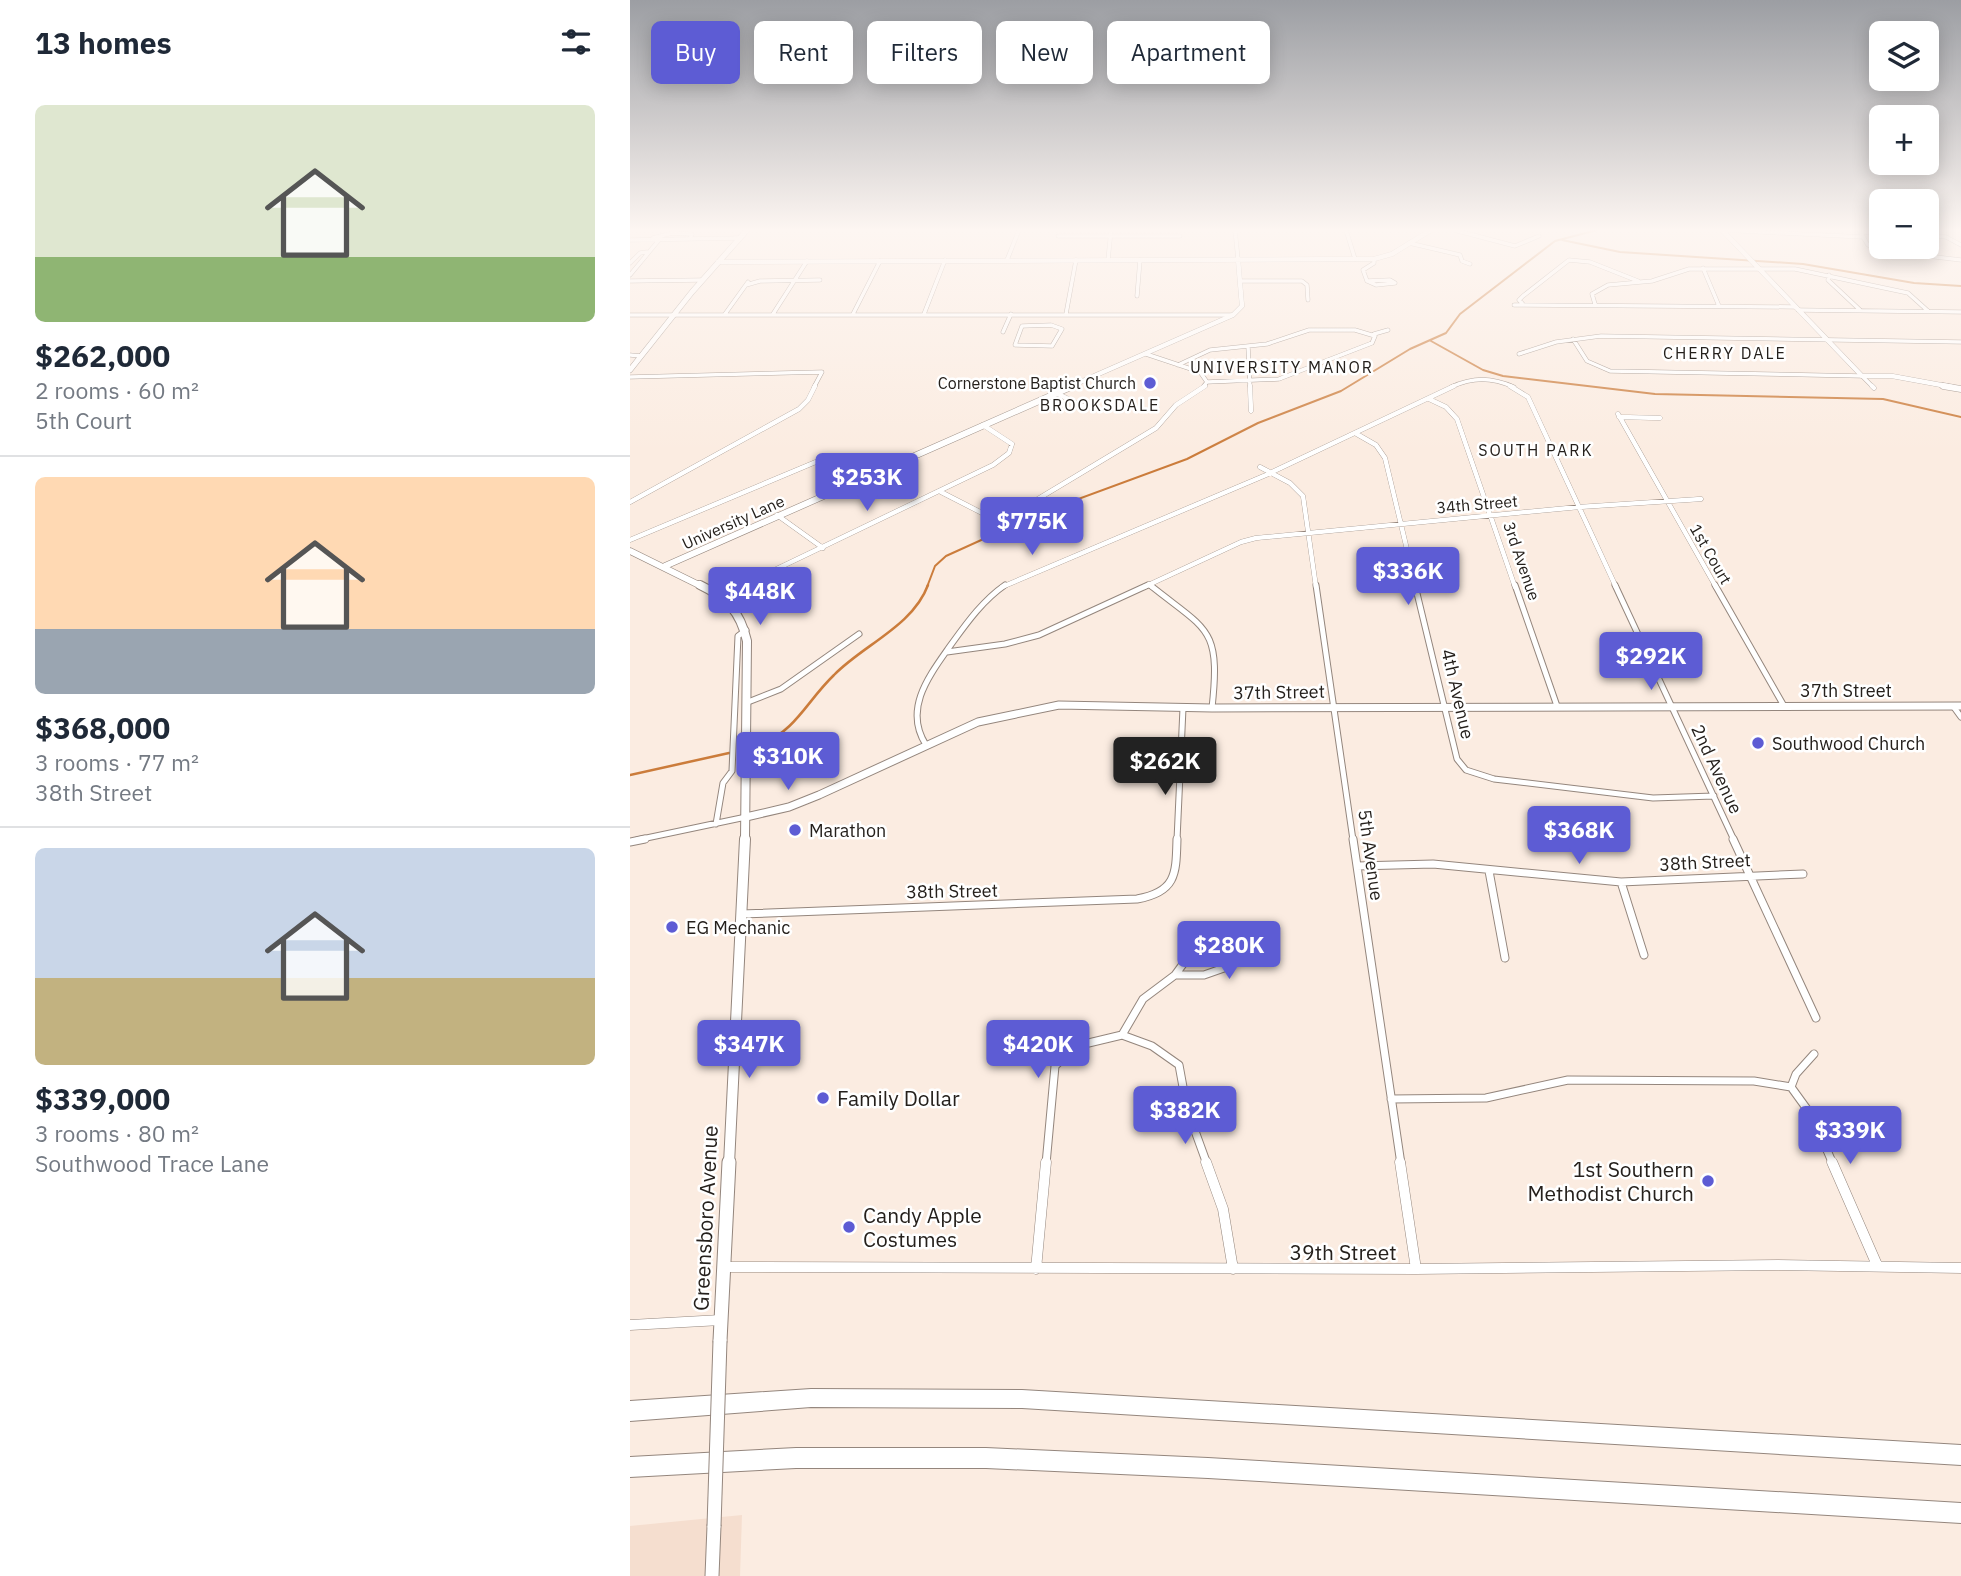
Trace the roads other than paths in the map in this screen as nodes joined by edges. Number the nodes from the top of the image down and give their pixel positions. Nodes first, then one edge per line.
1 (683, 304) edge
2 (733, 304) edge
3 (780, 304) edge
4 (858, 304) edge
5 (928, 304) edge
6 (1068, 304) edge
7 (1242, 304) edge
8 (1520, 304) edge
9 (1562, 304) edge
10 (1595, 304) joint
11 (1793, 304) edge
12 (1853, 304) edge
13 (1920, 304) edge
14 (1514, 305) dead end
15 (1719, 306) joint
16 (1797, 308) junction
17 (1860, 310) junction
18 (1928, 311) junction
19 (1961, 312) edge
20 (725, 314) junction
21 (773, 314) junction
22 (853, 314) junction
23 (924, 314) junction
24 (1011, 314) junction
25 (1023, 314) junction
26 (1066, 314) junction
27 (630, 315) edge
28 (674, 315) junction
29 (1233, 315) junction
30 (1022, 326) junction
31 (1388, 330) dead end
32 (1003, 332) dead end
33 (1374, 334) junction
34 (1573, 339) junction
35 (1828, 340) junction
36 (1961, 342) edge
37 (1248, 346) junction
38 (1146, 354) junction
39 (1520, 354) dead end
40 (630, 355) edge
41 (641, 356) junction
42 (1178, 365) junction
43 (630, 370) edge
44 (1863, 376) junction
45 (630, 377) edge
46 (1250, 381) junction
47 (1207, 382) junction
48 (1874, 388) dead end
49 (1961, 389) edge
50 (1056, 393) junction
51 (1429, 398) junction
52 (1087, 408) dead end
53 (1251, 411) dead end
54 (1660, 418) dead end
55 (984, 425) junction
56 (1355, 433) junction
57 (830, 456) dead end
58 (1260, 467) dead end
59 (1272, 472) junction
60 (941, 492) junction
61 (1701, 499) dead end
62 (1666, 500) junction
63 (630, 502) edge
64 (1579, 507) junction
65 (777, 515) junction
66 (1491, 515) junction
67 (1401, 523) junction
68 (1308, 532) junction
69 (630, 540) edge
70 (823, 548) junction
71 (630, 551) edge
72 (665, 566) junction
73 (1149, 584) junction
74 (721, 595) junction
75 (746, 631) junction
76 (859, 634) dead end
77 (946, 652) junction
78 (748, 702) junction
79 (1672, 705) junction
80 (1445, 706) junction
81 (1557, 706) junction
82 (1784, 706) junction
83 (1957, 706) edge
84 (1334, 707) junction
85 (1183, 708) junction
86 (1212, 708) junction
87 (1961, 717) edge
88 (926, 746) junction
89 (1714, 796) junction
90 (746, 817) junction
91 (716, 824) junction
92 (630, 842) edge
93 (1357, 866) junction
94 (1489, 871) junction
95 (1803, 874) dead end
96 (1751, 875) junction
97 (1621, 882) junction
98 (741, 914) junction
99 (1644, 955) dead end
100 (1505, 958) dead end
101 (1175, 975) junction
102 (1816, 1018) dead end
103 (1122, 1035) junction
104 (1814, 1054) dead end
105 (1791, 1087) junction
106 (1391, 1099) junction
107 (1877, 1265) junction
108 (725, 1267) junction
109 (1961, 1268) edge
110 (1036, 1269) junction
111 (1233, 1269) junction
112 (1416, 1269) junction
113 (721, 1320) junction
114 (630, 1325) edge
115 (630, 1411) edge
116 (1961, 1455) edge
117 (630, 1467) edge
118 (1961, 1513) edge
119 (712, 1576) edge

1 - 28 main road
2 - 20 street
3 - 21 street
4 - 22 street
5 - 23 street
6 - 26 street
7 - 29 street
8 - 14 street
9 - 10 street
10 - 15 street
11 - 16 street
12 - 17 street
13 - 18 street
15 - 16 street
16 - 17 street
16 - 35 street
17 - 18 street
18 - 19 street
20 - 21 street
20 - 28 street
21 - 22 street
22 - 23 street
23 - 24 street
24 - 25 street
24 - 32 street
25 - 26 street
25 - 30 street
26 - 29 street
27 - 28 street
28 - 41 main road
29 - 38 street, University Lane
30 - 30 street
31 - 33 street
33 - 37 street
33 - 46 street
34 - 35 street
34 - 39 street
34 - 44 street
35 - 36 street
35 - 44 street
37 - 42 street
37 - 46 street
38 - 42 street
38 - 50 street, University Lane
40 - 41 street
41 - 43 main road
42 - 47 street
44 - 48 street
44 - 49 street
45 - 63 street
46 - 47 street
46 - 53 street
47 - 60 street
50 - 52 street
50 - 55 street, University Lane
51 - 56 street
51 - 64 street, 2nd Avenue
51 - 66 street, 3rd Avenue
54 - 62 street, 1st Court
55 - 60 street
55 - 65 street, University Lane
56 - 59 street
56 - 67 street, 4th Avenue
57 - 69 street
58 - 59 street, 5th Avenue
59 - 68 street, 5th Avenue
59 - 77 street
60 - 70 street
61 - 62 street, 34th Street
62 - 64 street, 34th Street
62 - 82 street, 1st Court
64 - 66 street, 34th Street
64 - 79 street, 2nd Avenue
65 - 70 street
65 - 72 street, University Lane
66 - 67 street, 34th Street
66 - 81 street, 3rd Avenue
67 - 68 street, 34th Street
67 - 80 street, 4th Avenue
68 - 73 street, 34th Street
68 - 84 street, 5th Avenue
70 - 74 street
71 - 72 main road, Greensboro Avenue
72 - 74 main road, Greensboro Avenue
73 - 77 street, 34th Street
73 - 86 street
74 - 75 main road, Greensboro Avenue
75 - 78 main road, Greensboro Avenue
75 - 91 street
76 - 78 street
77 - 88 street
78 - 90 main road, Greensboro Avenue
79 - 81 street, 37th Street
79 - 82 street, 37th Street
79 - 89 street, 2nd Avenue
80 - 81 street, 37th Street
80 - 84 street, 37th Street
80 - 89 street, 4th Avenue
82 - 83 street, 37th Street
83 - 87 street
84 - 86 street, 37th Street
84 - 93 street, 5th Avenue
85 - 86 street, 37th Street
85 - 88 street, 37th Street
85 - 98 street, 38th Street
88 - 90 street, 37th Street
89 - 96 street, 2nd Avenue
90 - 91 street, 37th Street
90 - 98 main road, Greensboro Avenue
91 - 92 street, 37th Street
93 - 94 street, 38th Street
93 - 106 street, 5th Avenue
94 - 97 street, 38th Street
94 - 100 street
95 - 96 street, 38th Street
96 - 97 street, 38th Street
96 - 102 street, 2nd Avenue
97 - 99 street
98 - 108 main road, Greensboro Avenue
101 - 101 street
101 - 103 street
103 - 110 street
103 - 111 street
104 - 105 street
105 - 106 street
105 - 107 street
106 - 112 street, 5th Avenue
107 - 109 street, 39th Street
107 - 112 street, 39th Street
108 - 110 street, 39th Street
108 - 113 main road, Greensboro Avenue
110 - 111 street, 39th Street
111 - 112 street, 39th Street
113 - 114 street
113 - 119 main road, Greensboro Avenue, bridge
115 - 116 highway
117 - 118 highway

